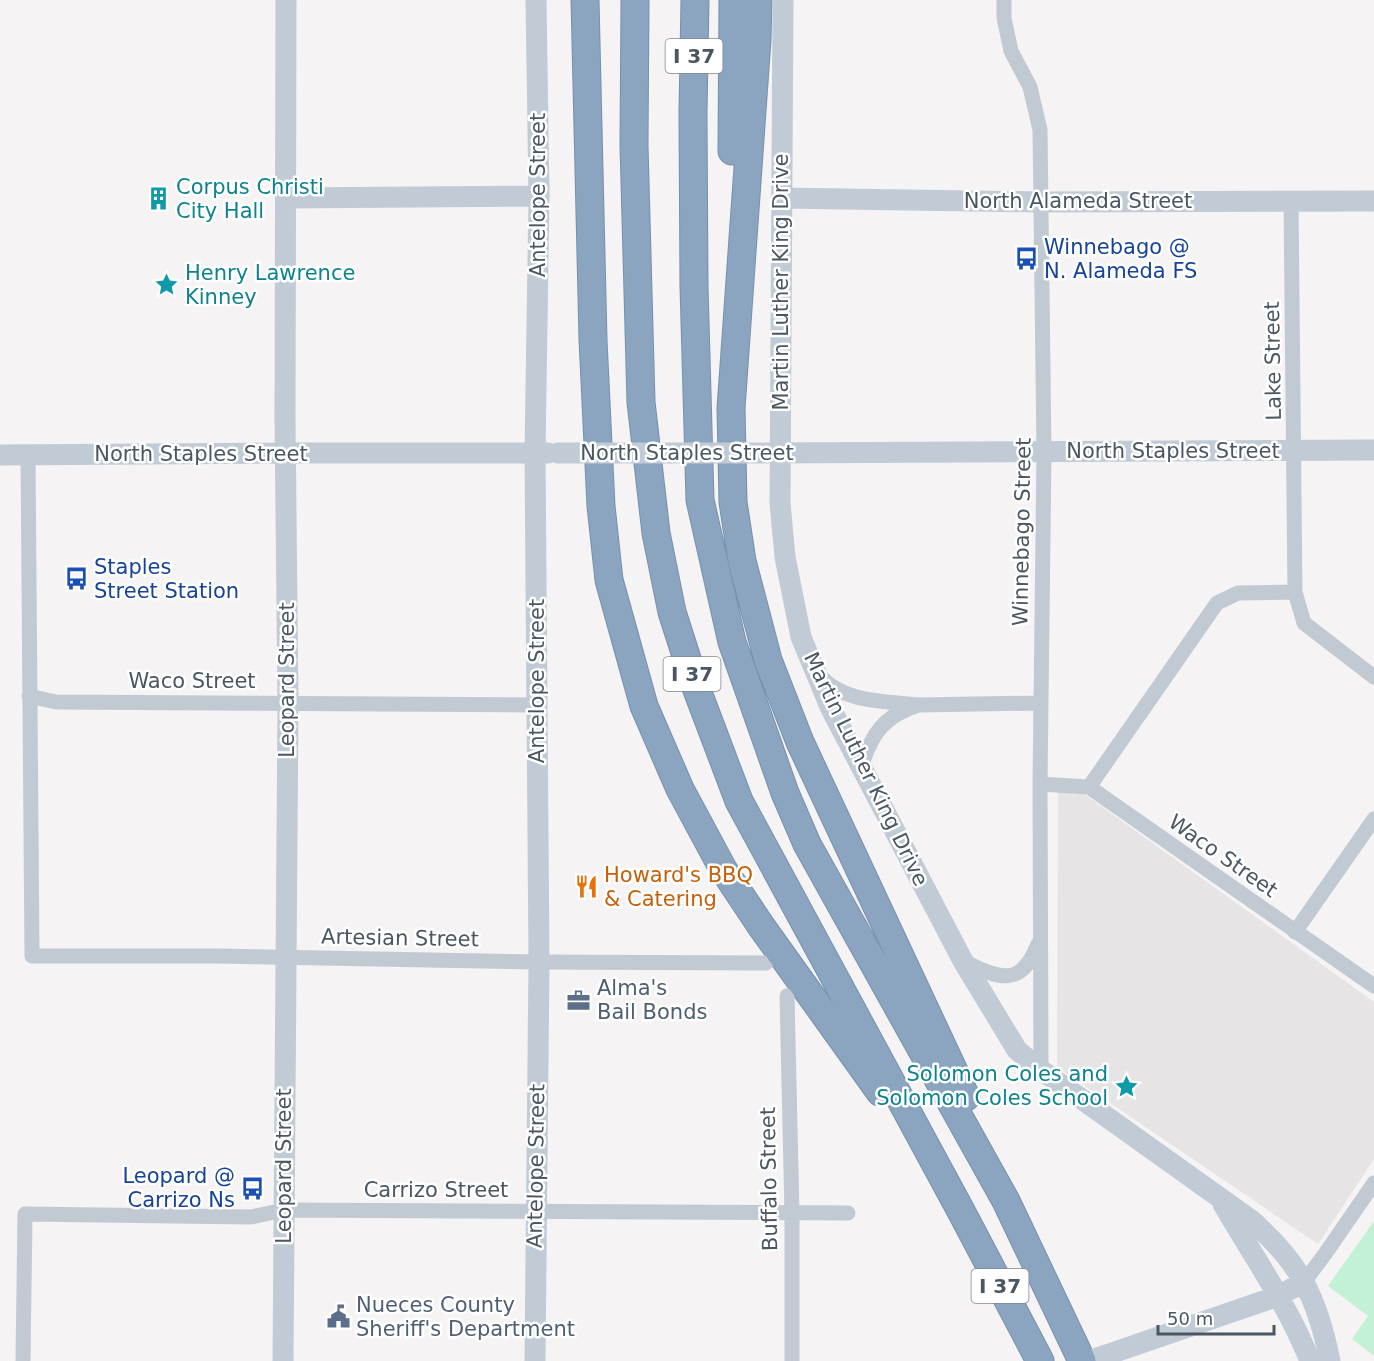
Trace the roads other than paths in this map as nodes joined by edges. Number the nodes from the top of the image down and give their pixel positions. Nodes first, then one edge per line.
1 (286, 0) edge
2 (537, 0) edge
3 (548, 0) edge
4 (585, 0) edge
5 (626, 0) edge
6 (635, 0) edge
7 (695, 0) edge
8 (733, 0) edge
9 (758, 0) edge
10 (783, 0) edge
11 (1004, 0) edge
12 (634, 78) junction
13 (539, 196) junction
14 (286, 198) junction
15 (782, 198) junction
16 (1291, 201) junction
17 (1374, 201) edge
18 (1042, 202) junction
19 (731, 408) junction
20 (1295, 450) junction
21 (1374, 450) edge
22 (1044, 452) junction
23 (285, 453) junction
24 (535, 453) junction
25 (771, 453) junction
26 (0, 455) edge
27 (28, 455) junction
28 (1295, 592) junction
29 (814, 669) junction
30 (1374, 676) edge
31 (29, 696) junction
32 (288, 703) junction
33 (1041, 703) junction
34 (536, 705) junction
35 (918, 705) junction
36 (861, 766) junction
37 (1040, 784) junction
38 (1089, 787) junction
39 (1374, 819) edge
40 (1295, 932) junction
41 (1040, 938) junction
42 (286, 957) junction
43 (963, 961) junction
44 (539, 962) junction
45 (766, 963) dead end
46 (1374, 986) edge
47 (787, 996) dead end
48 (1041, 1070) junction
49 (1374, 1183) edge
50 (1218, 1196) junction
51 (1006, 1201) junction
52 (284, 1210) junction
53 (536, 1212) junction
54 (792, 1213) junction
55 (848, 1213) dead end
56 (978, 1242) junction
57 (1304, 1282) junction
58 (1278, 1296) junction
59 (23, 1361) edge
60 (283, 1361) edge
61 (535, 1361) edge
62 (792, 1361) edge
63 (1040, 1361) edge
64 (1082, 1361) edge
65 (1089, 1361) edge
66 (1310, 1361) edge
67 (1330, 1361) edge

1 - 14 main road, Leopard Street
2 - 13 main road, Antelope Street
3 - 13 main road
4 - 56 highway
5 - 12 highway
6 - 12 highway, I 37
7 - 51 highway, I 37
8 - 19 highway
9 - 19 highway
10 - 15 main road, Martin Luther King Drive
11 - 18 street, Winnebago Street
12 - 56 highway, I 37
13 - 14 main road
13 - 24 main road, Antelope Street
14 - 23 main road, Leopard Street
15 - 18 main road, North Alameda Street
15 - 25 main road, Martin Luther King Drive
16 - 17 main road, North Alameda Street
16 - 18 main road, North Alameda Street
16 - 20 street, Lake Street
18 - 22 street, Winnebago Street
19 - 51 highway
20 - 21 main road, North Staples Street
20 - 22 main road, North Staples Street
20 - 28 street, Lake Street
22 - 25 main road, North Staples Street
22 - 33 street, Winnebago Street
23 - 24 main road, North Staples Street
23 - 27 main road, North Staples Street
23 - 32 main road, Leopard Street
24 - 25 main road, North Staples Street, bridge
24 - 34 main road, Antelope Street
25 - 29 main road, Martin Luther King Drive
26 - 27 main road, North Staples Street
27 - 31 street
28 - 30 street, Lake Street
28 - 38 street
29 - 35 street
29 - 36 main road, Martin Luther King Drive
31 - 32 street, Waco Street
31 - 42 street, Artesian Street
32 - 34 street, Waco Street
32 - 42 main road, Leopard Street
33 - 35 street
33 - 37 street, Winnebago Street
34 - 44 main road, Antelope Street
35 - 36 street
36 - 43 main road, Martin Luther King Drive
37 - 38 street
37 - 41 street, Winnebago Street
38 - 40 street, Waco Street
39 - 40 street
40 - 46 street, Waco Street
41 - 43 street
41 - 48 street, Winnebago Street
42 - 44 street, Artesian Street
42 - 52 main road, Leopard Street
43 - 48 main road, Martin Luther King Drive
44 - 45 street, Artesian Street
44 - 53 main road, Antelope Street
47 - 54 street, Buffalo Street
48 - 50 main road, Martin Luther King Drive
49 - 57 street
50 - 57 main road, Martin Luther King Drive
50 - 58 main road
51 - 64 highway, I 37
52 - 53 street, Carrizo Street
52 - 59 street, Carrizo Street
52 - 60 main road, Leopard Street
53 - 54 street, Carrizo Street
53 - 61 main road, Antelope Street
54 - 55 street, Carrizo Street
54 - 62 street, Buffalo Street
56 - 63 highway, I 37
57 - 58 main road
57 - 67 main road, Martin Luther King Drive
58 - 65 main road
58 - 66 main road

